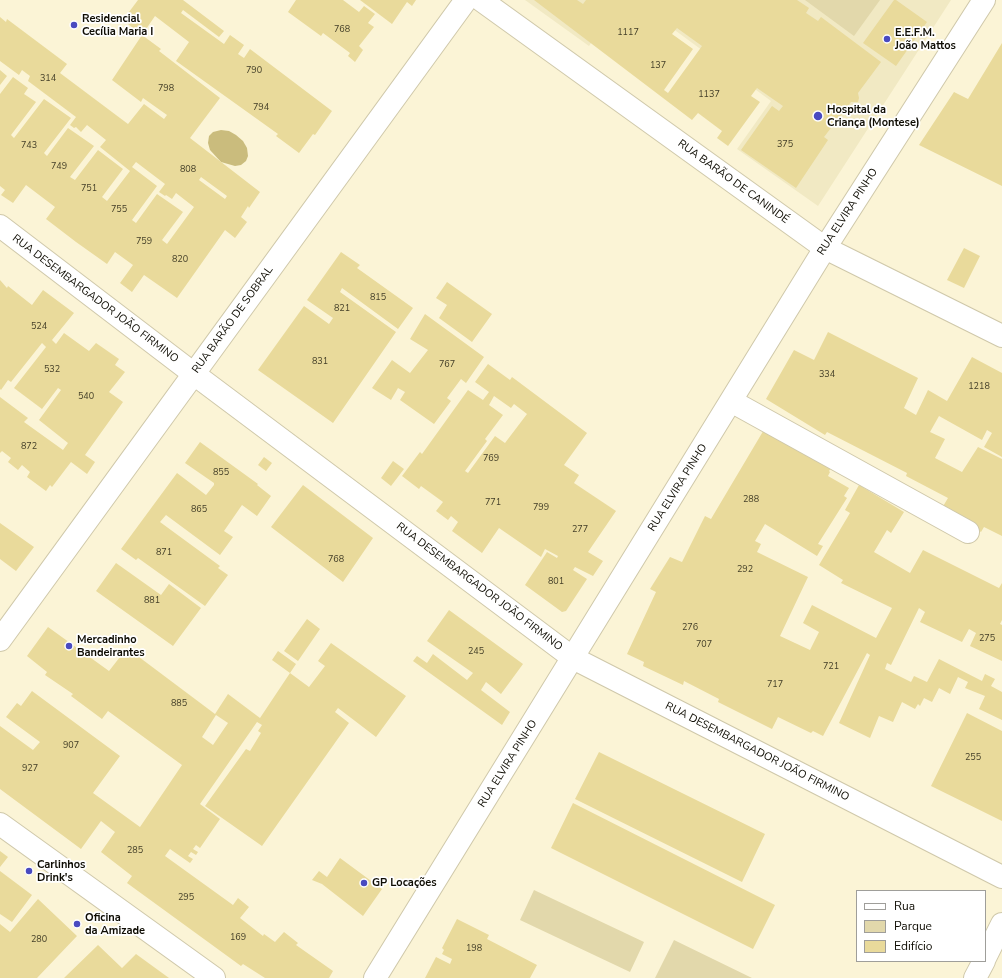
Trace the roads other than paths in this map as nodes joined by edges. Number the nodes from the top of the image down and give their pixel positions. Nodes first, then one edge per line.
1 (466, 0) edge
2 (481, 0) edge
3 (984, 0) edge
4 (0, 226) edge
5 (825, 248) junction
6 (1002, 336) edge
7 (194, 374) junction
8 (731, 401) junction
9 (968, 532) dead end
10 (0, 640) edge
11 (573, 658) junction
12 (0, 824) edge
13 (1002, 877) edge
14 (1002, 924) edge
15 (986, 956) edge
16 (983, 962) edge
17 (214, 978) edge
18 (375, 978) edge
19 (975, 978) edge

1 - 7 street, RUA BARÃO DE SOBRAL
2 - 5 street, RUA BARÃO DE CANINDÉ
3 - 5 street, RUA ELVIRA PINHO
4 - 7 street, RUA DESEMBARGADOR JOÃO FIRMINO
5 - 6 street, RUA BARÃO DE CANINDÉ
5 - 8 street, RUA ELVIRA PINHO
7 - 10 street, RUA BARÃO DE SOBRAL
7 - 11 street, RUA DESEMBARGADOR JOÃO FIRMINO
8 - 9 street
8 - 11 street, RUA ELVIRA PINHO
11 - 13 street, RUA DESEMBARGADOR JOÃO FIRMINO
11 - 18 street, RUA ELVIRA PINHO
12 - 17 street
14 - 15 street
16 - 19 street

